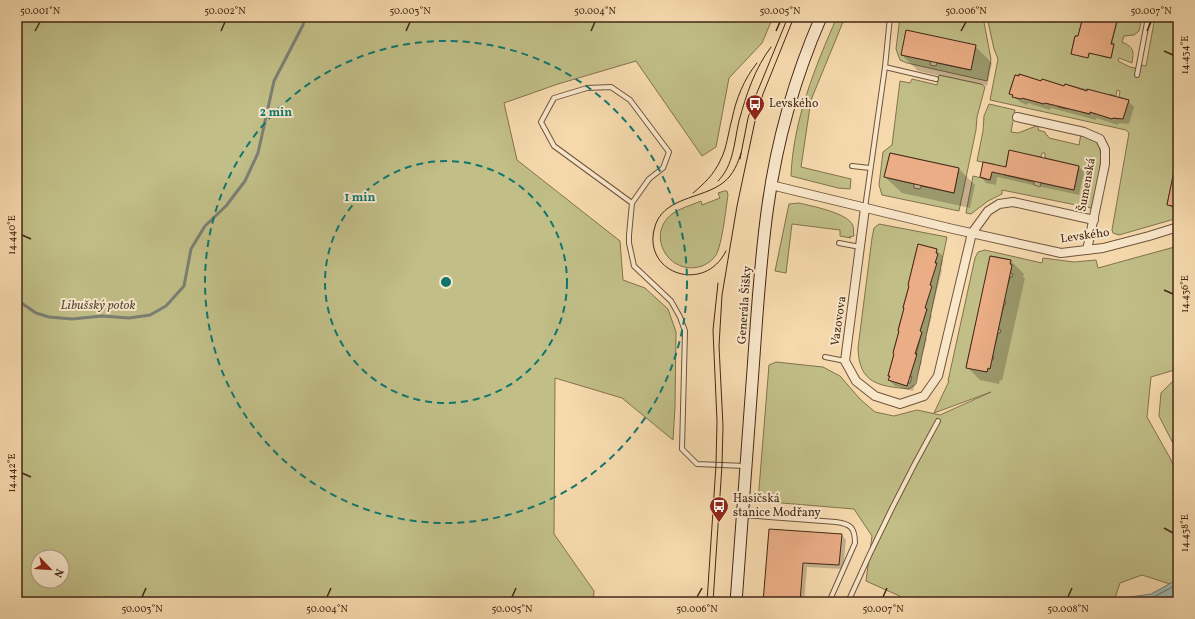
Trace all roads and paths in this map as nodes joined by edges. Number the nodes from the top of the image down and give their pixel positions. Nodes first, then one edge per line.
1 (821, 17) edge
2 (890, 17) edge
3 (1148, 17) edge
4 (884, 67) junction
5 (1137, 75) dead end
6 (936, 79) dead end
7 (1017, 117) dead end
8 (852, 166) dead end
9 (870, 168) junction
10 (771, 185) junction
11 (632, 203) junction
12 (865, 208) junction
13 (1094, 220) junction
14 (1178, 227) edge
15 (972, 233) junction
16 (839, 243) dead end
17 (861, 247) junction
18 (1087, 250) junction
19 (825, 357) dead end
20 (846, 361) junction
21 (938, 421) dead end
22 (746, 466) junction
23 (742, 515) junction
24 (736, 602) edge
25 (829, 602) edge
26 (848, 602) edge

1 - 10 main road, Generála Šišky
2 - 4 lane, Vazovova
3 - 5 lane
4 - 6 lane
4 - 9 lane, Vazovova
7 - 13 street, Šumenská
8 - 9 lane
9 - 12 lane, Vazovova
10 - 12 street, Levského
10 - 22 main road, Generála Šišky
11 - 11 lane
11 - 22 lane
12 - 15 street, Levského
12 - 17 street, Vazovova
13 - 15 street, Levského
13 - 18 street, Šumenská
14 - 18 street, Levského
15 - 18 street, Levského
15 - 20 street, Vazovova
16 - 17 lane
17 - 20 street, Vazovova
19 - 20 lane
21 - 26 lane
22 - 23 main road, Generála Šišky
23 - 24 main road, Generála Šišky
23 - 25 lane

